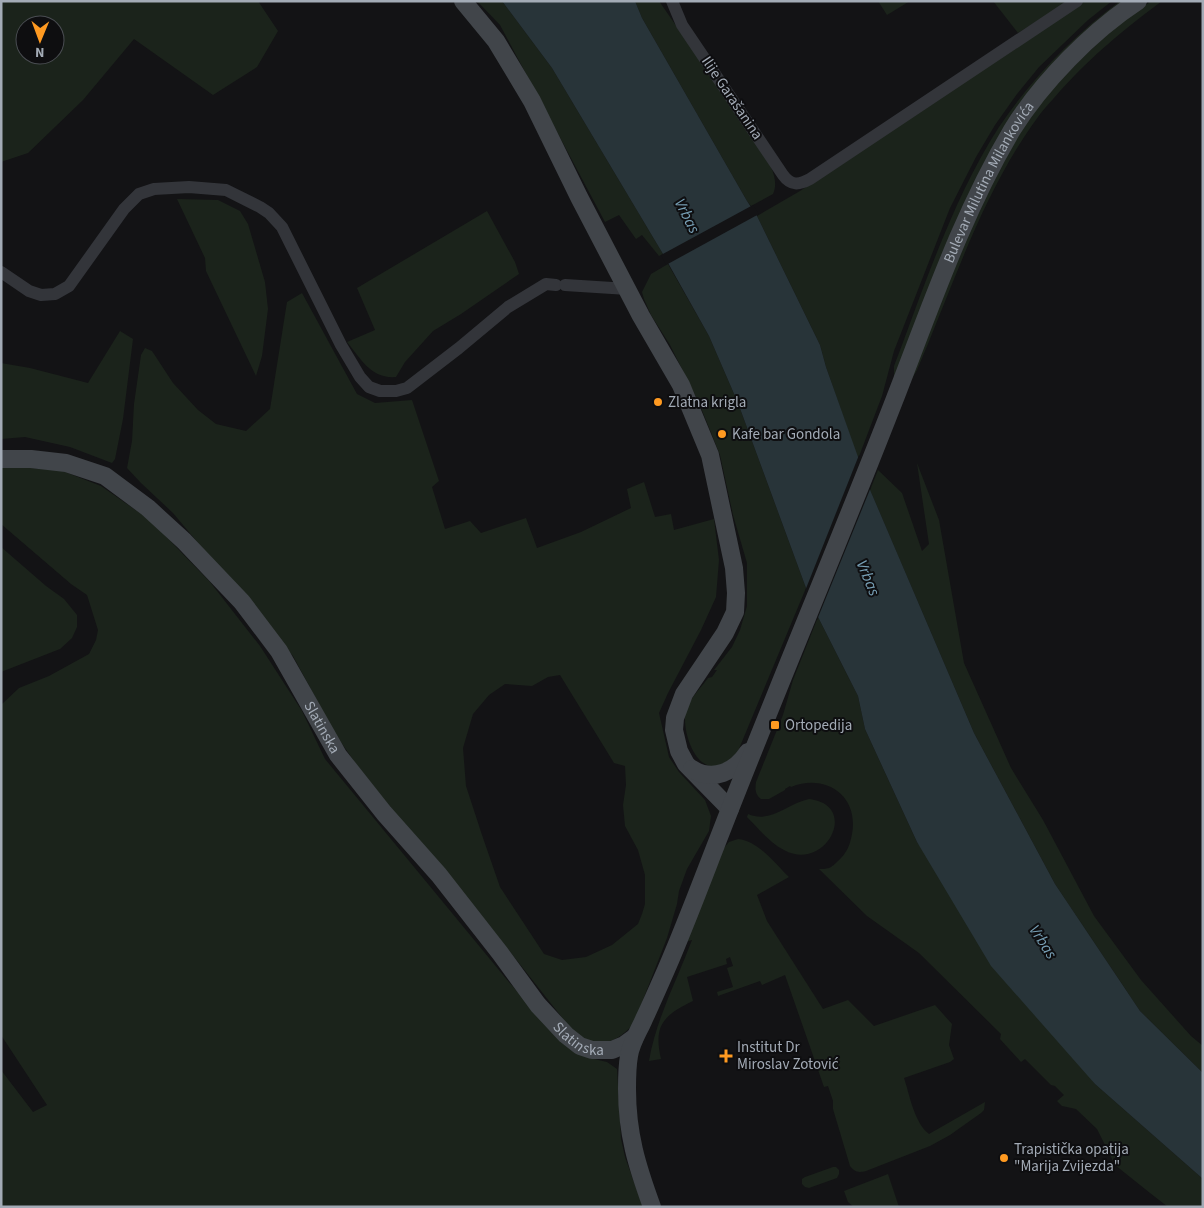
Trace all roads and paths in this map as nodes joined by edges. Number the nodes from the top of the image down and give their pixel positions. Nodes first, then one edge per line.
1 (463, 1) edge
2 (672, 1) edge
3 (1077, 1) edge
4 (1138, 1) edge
5 (1, 272) edge
6 (628, 289) junction
7 (1, 459) edge
8 (758, 737) junction
9 (688, 766) junction
10 (730, 809) junction
11 (621, 1052) junction
12 (652, 1207) edge

1 - 6 street
2 - 3 street, Ilije Garašanina
4 - 8 street, Bulevar Milutina Milankovića
5 - 6 street
6 - 9 street
7 - 11 street, Slatinska
8 - 9 street
8 - 10 street
9 - 10 street
10 - 11 street, Slatinska
11 - 12 street

